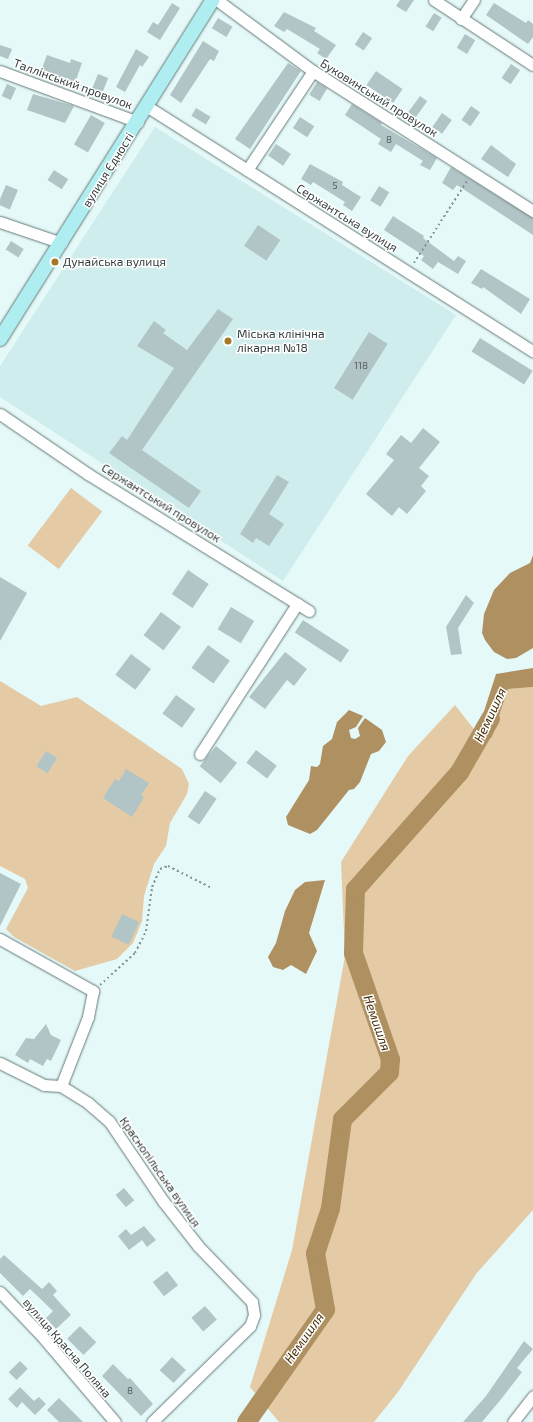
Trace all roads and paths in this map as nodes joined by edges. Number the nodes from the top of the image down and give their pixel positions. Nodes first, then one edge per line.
1 (213, 0) edge
2 (217, 0) edge
3 (434, 0) edge
4 (474, 0) edge
5 (461, 19) junction
6 (533, 65) edge
7 (0, 71) edge
8 (313, 71) junction
9 (148, 107) junction
10 (138, 122) junction
11 (247, 170) junction
12 (472, 172) junction
13 (533, 211) edge
14 (0, 222) edge
15 (62, 243) junction
16 (408, 272) junction
17 (0, 339) edge
18 (533, 351) edge
19 (0, 414) edge
20 (298, 604) junction
21 (309, 611) dead end
22 (200, 754) dead end
23 (210, 887) dead end
24 (0, 939) edge
25 (93, 991) junction
26 (0, 1063) edge
27 (62, 1086) junction
28 (0, 1292) edge
29 (531, 1403) edge
30 (114, 1422) edge
31 (152, 1422) edge
32 (513, 1422) edge

1 - 9 main road, вулиця Єдності
2 - 8 street, Буковинський провулок
3 - 5 street
4 - 5 street
5 - 6 street
7 - 10 street, Таллінський провулок
8 - 11 street
8 - 12 street, Буковинський провулок
9 - 10 main road, вулиця Єдності
9 - 11 street, Сержантська вулиця
10 - 15 main road, вулиця Єдності
11 - 16 street, Сержантська вулиця
12 - 13 street, Буковинський провулок
12 - 16 path
14 - 15 street
15 - 17 main road, вулиця Єдності
16 - 18 street, Сержантська вулиця
19 - 20 street, Сержантський провулок
20 - 21 street, Сержантський провулок
20 - 22 street
23 - 25 path
24 - 25 street
25 - 27 street
26 - 27 street
27 - 31 street, Краснопільська вулиця
28 - 30 street, вулиця Красна Поляна
29 - 32 street

